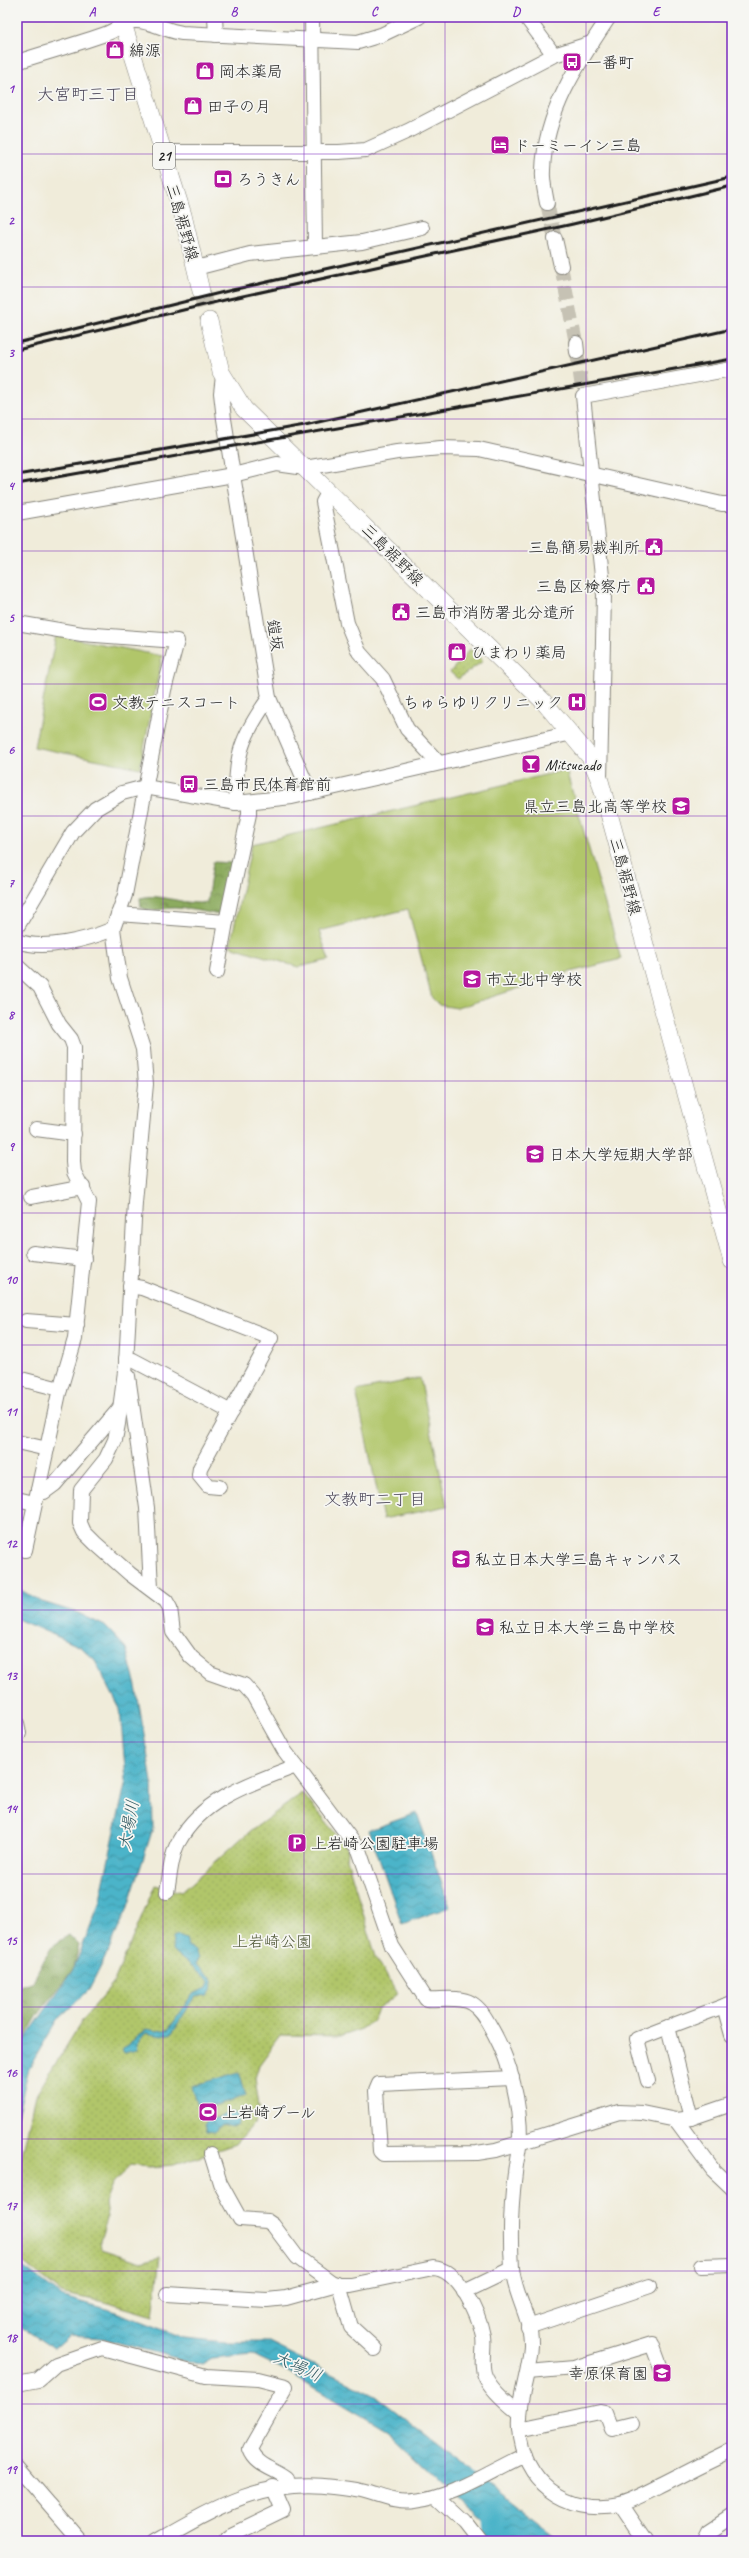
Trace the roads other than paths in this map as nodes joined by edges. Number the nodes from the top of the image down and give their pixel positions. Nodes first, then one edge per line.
1 (215, 17) edge
2 (312, 17) edge
3 (419, 17) edge
4 (526, 17) edge
5 (609, 17) edge
6 (122, 20) edge
7 (216, 35) junction
8 (311, 40) junction
9 (592, 43) junction
10 (554, 55) junction
11 (17, 62) edge
12 (163, 152) junction
13 (314, 152) junction
14 (547, 203) tunnel mouth
15 (422, 228) dead end
16 (555, 239) tunnel mouth
17 (315, 246) junction
18 (561, 266) tunnel mouth
19 (196, 268) junction
20 (201, 291) tunnel mouth
21 (209, 321) tunnel mouth
22 (732, 369) edge
23 (223, 376) junction
24 (305, 468) junction
25 (234, 475) junction
26 (592, 475) junction
27 (329, 491) junction
28 (732, 504) edge
29 (17, 513) edge
30 (17, 622) edge
31 (269, 698) junction
32 (572, 733) junction
33 (438, 762) junction
34 (600, 781) junction
35 (145, 787) junction
36 (310, 793) junction
37 (243, 803) junction
38 (118, 914) junction
39 (226, 922) junction
40 (17, 927) edge
41 (113, 929) junction
42 (17, 941) edge
43 (17, 966) edge
44 (217, 972) dead end
45 (36, 1129) dead end
46 (74, 1134) junction
47 (83, 1187) junction
48 (31, 1197) dead end
49 (33, 1253) dead end
50 (84, 1259) junction
51 (732, 1261) edge
52 (130, 1286) junction
53 (26, 1321) dead end
54 (77, 1325) junction
55 (126, 1361) junction
56 (17, 1378) edge
57 (60, 1389) junction
58 (119, 1409) junction
59 (231, 1412) junction
60 (17, 1442) edge
61 (47, 1449) junction
62 (219, 1487) dead end
63 (36, 1496) junction
64 (17, 1499) edge
65 (25, 1550) dead end
66 (151, 1588) junction
67 (17, 1723) edge
68 (17, 1739) edge
69 (296, 1766) junction
70 (167, 1892) dead end
71 (728, 2005) edge
72 (668, 2027) junction
73 (732, 2035) edge
74 (512, 2078) junction
75 (648, 2081) dead end
76 (732, 2104) edge
77 (691, 2118) junction
78 (676, 2120) junction
79 (520, 2141) junction
80 (211, 2154) dead end
81 (732, 2188) edge
82 (732, 2265) edge
83 (702, 2266) dead end
84 (512, 2269) junction
85 (338, 2284) junction
86 (650, 2286) dead end
87 (464, 2292) junction
88 (167, 2294) dead end
89 (528, 2327) junction
90 (375, 2349) dead end
91 (528, 2372) junction
92 (662, 2372) dead end
93 (17, 2384) edge
94 (518, 2412) junction
95 (631, 2424) dead end
96 (519, 2429) junction
97 (732, 2450) edge
98 (526, 2455) junction
99 (17, 2466) edge
100 (288, 2485) junction
101 (273, 2487) junction
102 (440, 2495) junction
103 (620, 2504) junction
104 (732, 2516) edge
105 (226, 2537) dead end
106 (81, 2541) edge
107 (156, 2541) edge
108 (478, 2541) edge
109 (645, 2541) edge
110 (704, 2541) edge

1 - 7 street
2 - 8 street
3 - 8 street
4 - 10 street
5 - 9 street
6 - 7 street
6 - 11 street
6 - 12 main road, 三島裾野線 / 21
7 - 8 street
8 - 13 street
9 - 10 street
9 - 14 street
10 - 13 street
12 - 13 street
12 - 19 main road, 三島裾野線 / 21
13 - 17 street
15 - 17 street
16 - 18 street
17 - 19 street
19 - 20 main road, 三島裾野線 / 21
21 - 23 main road, 三島裾野線
22 - 26 street
23 - 24 main road, 三島裾野線
23 - 25 street, 鎧坂
24 - 25 street
24 - 26 street
24 - 27 main road, 三島裾野線
25 - 29 street
25 - 31 street, 鎧坂
26 - 28 street
26 - 34 street
27 - 32 main road, 三島裾野線
27 - 33 street
30 - 35 street
31 - 36 street, 鎧坂
31 - 37 street
32 - 33 street
32 - 34 main road, 三島裾野線
33 - 36 street
34 - 51 main road, 三島裾野線
35 - 37 street
35 - 38 street
35 - 40 street
36 - 37 street
37 - 39 street
38 - 39 street
38 - 41 street
39 - 44 street
41 - 42 street
41 - 52 street
43 - 46 street
45 - 46 street
46 - 47 street
47 - 48 street
47 - 50 street
49 - 50 street
50 - 54 street
52 - 55 street
52 - 59 street
53 - 54 street
54 - 57 street
55 - 58 street
55 - 59 street
55 - 66 street
56 - 57 street
57 - 61 street
58 - 63 street
58 - 66 street
59 - 62 street
60 - 61 street
61 - 63 street
63 - 64 street
63 - 65 street
66 - 69 street
67 - 68 street
69 - 70 street
69 - 74 street
71 - 72 street
71 - 73 street
72 - 75 street
72 - 77 street
74 - 79 street
74 - 79 street
76 - 77 street
77 - 78 street
78 - 79 street
78 - 81 street
79 - 84 street
80 - 85 street
82 - 83 street
84 - 87 street
84 - 89 street
85 - 87 street
85 - 88 street
85 - 90 street
86 - 89 street
87 - 94 street
89 - 91 street
91 - 92 street
91 - 94 street
93 - 100 street
94 - 96 street
95 - 96 street
96 - 98 street
97 - 103 street
98 - 102 street
98 - 103 street
99 - 106 street
100 - 101 street
100 - 102 street
101 - 105 street
101 - 107 street
102 - 108 street
103 - 109 street
104 - 110 street

